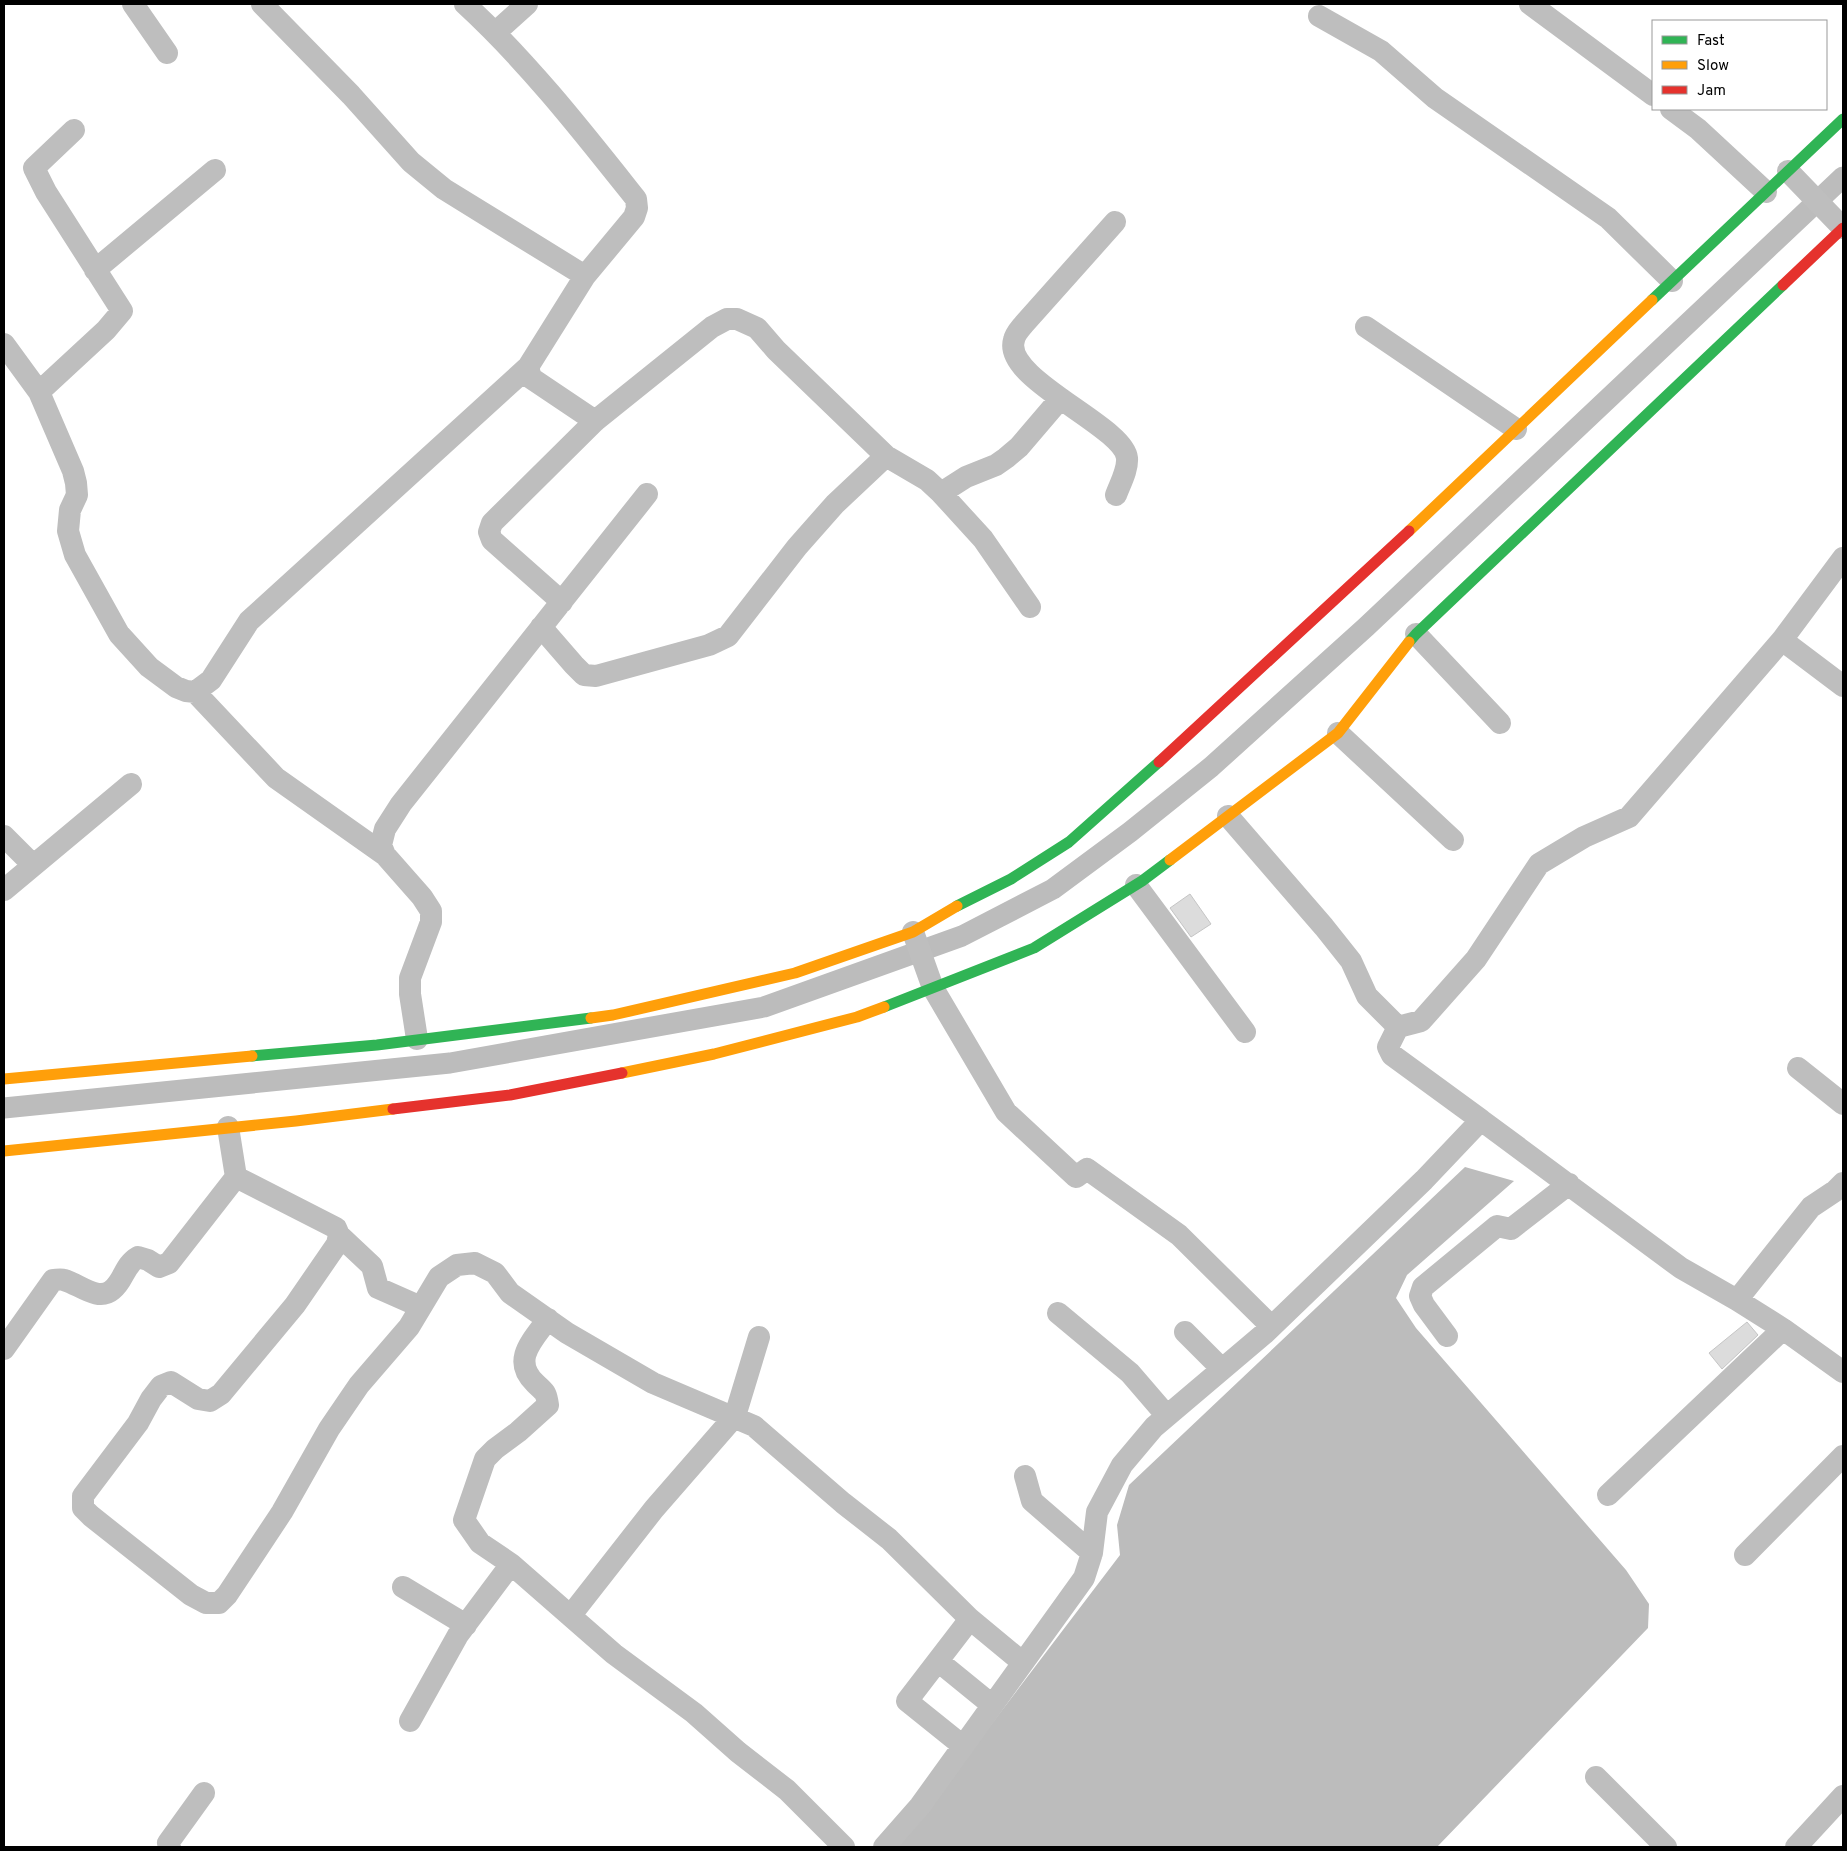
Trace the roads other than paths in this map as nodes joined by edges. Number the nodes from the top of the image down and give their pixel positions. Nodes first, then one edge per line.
1 (133, 4) edge
2 (262, 4) edge
3 (464, 4) edge
4 (527, 4) edge
5 (1530, 4) edge
6 (1319, 16) dead end
7 (496, 32) junction
8 (167, 53) dead end
9 (1652, 94) edge
10 (1672, 110) edge
11 (1843, 119) edge
12 (74, 130) dead end
13 (215, 170) dead end
14 (1788, 171) junction
15 (1766, 192) junction
16 (1114, 222) dead end
17 (1840, 224) edge
18 (95, 270) junction
19 (585, 276) junction
20 (1672, 281) junction
21 (1366, 327) dead end
22 (4, 344) edge
23 (528, 367) junction
24 (39, 392) junction
25 (1060, 399) junction
26 (594, 421) junction
27 (1516, 429) junction
28 (886, 456) junction
29 (941, 493) junction
30 (647, 494) dead end
31 (1116, 495) dead end
32 (1843, 558) edge
33 (562, 602) junction
34 (1030, 607) dead end
35 (542, 627) junction
36 (1416, 634) junction
37 (1782, 640) junction
38 (1843, 686) edge
39 (195, 692) junction
40 (1500, 723) dead end
41 (1338, 733) junction
42 (131, 784) dead end
43 (1228, 816) junction
44 (4, 836) edge
45 (1454, 840) dead end
46 (384, 855) junction
47 (34, 865) junction
48 (1136, 885) junction
49 (4, 890) edge
50 (915, 936) junction
51 (930, 980) junction
52 (1398, 1027) junction
53 (1245, 1032) dead end
54 (417, 1040) junction
55 (1798, 1068) dead end
56 (4, 1079) edge
57 (1843, 1104) edge
58 (1481, 1120) junction
59 (228, 1128) junction
60 (4, 1151) edge
61 (236, 1177) junction
62 (1843, 1183) edge
63 (1569, 1184) junction
64 (339, 1235) junction
65 (1737, 1300) junction
66 (421, 1307) junction
67 (1058, 1313) dead end
68 (548, 1319) junction
69 (1272, 1326) junction
70 (1783, 1329) junction
71 (1185, 1332) dead end
72 (1447, 1336) dead end
73 (759, 1337) dead end
74 (4, 1349) edge
75 (1222, 1369) junction
76 (1843, 1372) edge
77 (735, 1416) junction
78 (1166, 1416) junction
79 (1843, 1456) edge
80 (1025, 1476) dead end
81 (1608, 1495) dead end
82 (1092, 1554) junction
83 (1745, 1555) dead end
84 (511, 1564) junction
85 (403, 1587) dead end
86 (571, 1615) junction
87 (970, 1619) junction
88 (466, 1625) junction
89 (938, 1661) junction
90 (1022, 1662) junction
91 (992, 1704) junction
92 (410, 1721) dead end
93 (963, 1746) junction
94 (1596, 1777) dead end
95 (204, 1792) dead end
96 (1843, 1796) edge
97 (170, 1847) edge
98 (844, 1847) edge
99 (884, 1847) edge
100 (1666, 1847) edge
101 (1796, 1847) edge

1 - 8 street
2 - 19 street
3 - 7 street
4 - 7 street
5 - 9 street
6 - 20 street
7 - 19 street
10 - 15 street
11 - 14 street
12 - 18 street
13 - 18 street
14 - 15 street
14 - 17 street
15 - 20 street
16 - 25 street
17 - 36 street
18 - 24 street
19 - 23 street
20 - 27 street
21 - 27 street
22 - 24 street
23 - 26 street
23 - 39 street
24 - 39 street
25 - 29 street
25 - 31 street
26 - 28 street
26 - 33 street
27 - 50 street
28 - 29 street
28 - 35 street
29 - 34 street
30 - 33 street
32 - 37 street
33 - 35 street
35 - 46 street
36 - 40 street
36 - 41 street
37 - 38 street
37 - 52 street
39 - 46 street
41 - 43 street
41 - 45 street
42 - 47 street
43 - 48 street
43 - 52 street
44 - 47 street
46 - 54 street
47 - 49 street
48 - 51 street
48 - 53 street
50 - 51 street
50 - 54 street
51 - 59 street
51 - 69 street
52 - 58 street
54 - 56 street
55 - 57 street
58 - 63 street
58 - 69 street
59 - 60 street
59 - 61 street
61 - 64 street
61 - 74 street
62 - 65 street
63 - 65 street
63 - 72 street
64 - 66 street
64 - 66 street
65 - 70 street
66 - 68 street
67 - 78 street
68 - 77 street
68 - 84 street
69 - 75 street
70 - 76 street
70 - 81 street
71 - 75 street
73 - 77 street
75 - 78 street
77 - 86 street
77 - 87 street
78 - 82 street
79 - 83 street
80 - 82 street
82 - 90 street
84 - 86 street
84 - 88 street
85 - 88 street
86 - 98 street
87 - 89 street
87 - 90 street
88 - 92 street
89 - 91 street
89 - 93 street
90 - 91 street
91 - 93 street
93 - 99 street
94 - 100 street
95 - 97 street
96 - 101 street

